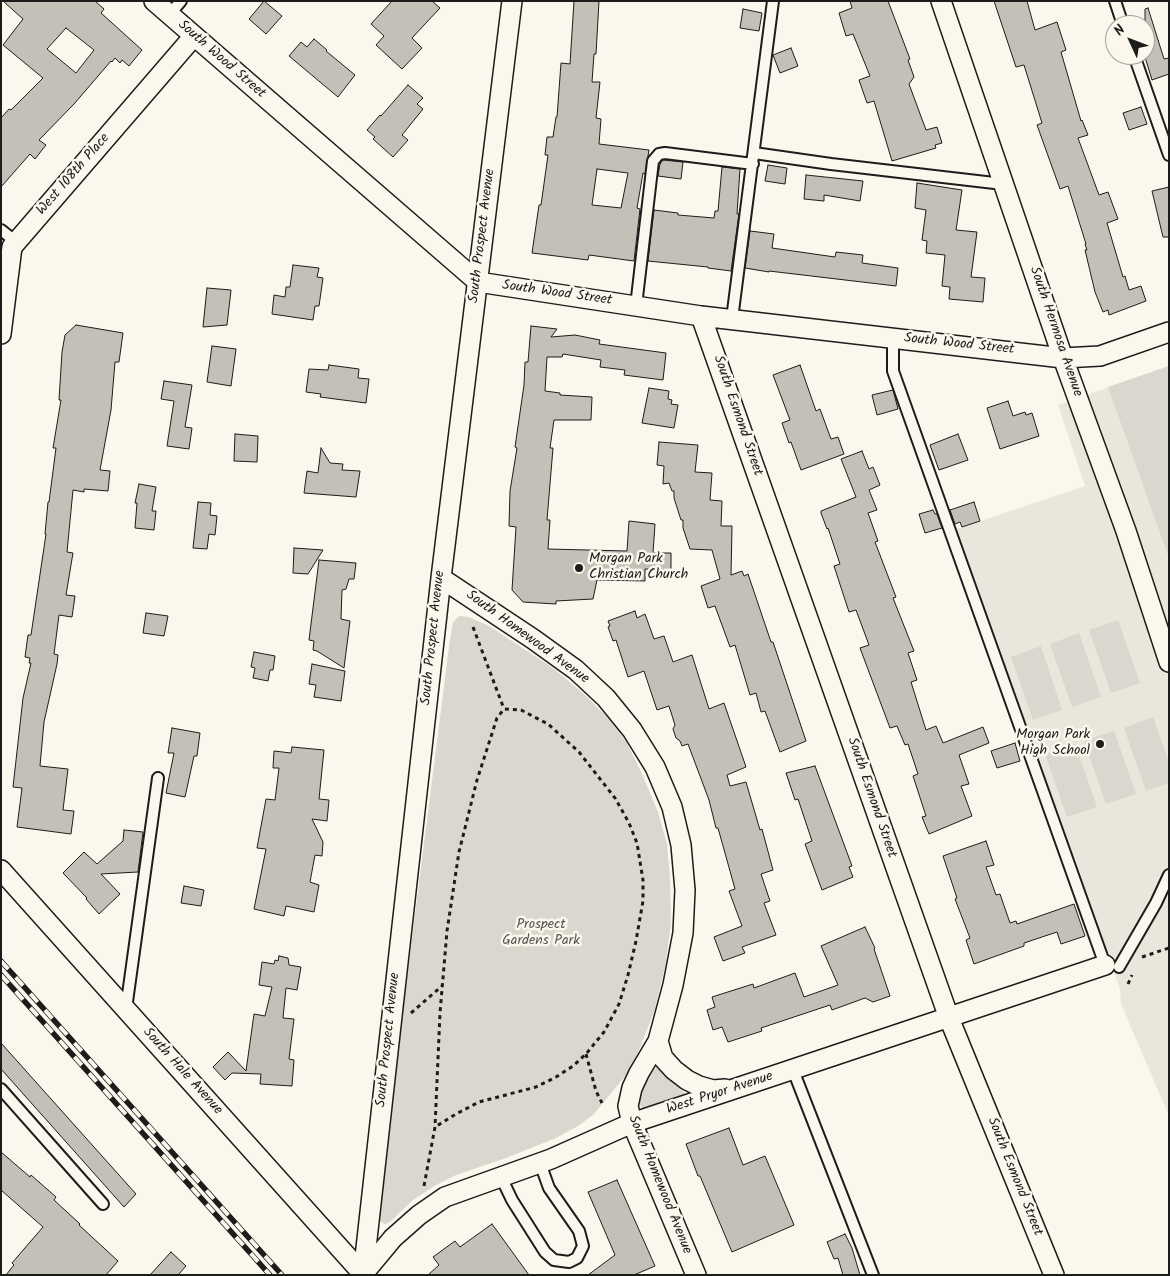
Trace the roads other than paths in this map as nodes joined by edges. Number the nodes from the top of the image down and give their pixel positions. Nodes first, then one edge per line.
1 (154, 1) edge
2 (512, 1) edge
3 (773, 1) edge
4 (941, 1) edge
5 (1115, 1) edge
6 (175, 8) edge
7 (1120, 15) edge
8 (194, 36) junction
9 (1138, 65) edge
10 (754, 153) junction
11 (1169, 154) edge
12 (753, 164) junction
13 (1003, 184) junction
14 (1, 230) edge
15 (16, 242) junction
16 (478, 282) junction
17 (636, 306) junction
18 (701, 316) junction
19 (732, 319) junction
20 (1169, 332) edge
21 (1, 334) edge
22 (892, 338) junction
23 (1063, 358) junction
24 (441, 578) junction
25 (1169, 662) edge
26 (158, 778) dead end
27 (1, 870) edge
28 (1169, 876) edge
29 (1112, 966) junction
30 (126, 1009) junction
31 (949, 1018) junction
32 (658, 1041) junction
33 (792, 1070) junction
34 (737, 1088) junction
35 (1, 1089) edge
36 (632, 1123) junction
37 (540, 1163) junction
38 (501, 1177) junction
39 (103, 1204) dead end
40 (693, 1273) edge
41 (363, 1274) edge
42 (873, 1275) edge
43 (1054, 1275) edge

1 - 6 street, South Wood Street
2 - 16 street, South Prospect Avenue
3 - 10 lane
4 - 13 street, South Hermosa Avenue
5 - 7 lane
6 - 8 street, South Wood Street
8 - 15 street, West 108th Place
8 - 16 street, South Wood Street
9 - 11 lane
10 - 12 lane
10 - 13 lane
12 - 17 lane
12 - 19 lane
13 - 23 street, South Hermosa Avenue
14 - 15 lane
15 - 21 street, West 108th Place
16 - 17 street, South Wood Street
16 - 24 street, South Prospect Avenue
17 - 18 street, South Wood Street
18 - 19 street, South Wood Street
18 - 31 street, South Esmond Street
19 - 22 street, South Wood Street
20 - 23 street, South Wood Street
22 - 23 street, South Wood Street
22 - 29 lane
23 - 25 street, South Hermosa Avenue
24 - 32 street, South Homewood Avenue
24 - 41 street, South Prospect Avenue
26 - 30 lane
27 - 30 street, South Hale Avenue
28 - 29 lane
29 - 31 street, West Pryor Avenue
30 - 41 street, South Hale Avenue
31 - 33 street, West Pryor Avenue
31 - 43 street, South Esmond Street
32 - 34 street
32 - 36 street, South Homewood Avenue
33 - 34 street, West Pryor Avenue
33 - 42 lane
34 - 36 street, West Pryor Avenue
35 - 39 lane
36 - 37 street, West Pryor Avenue
36 - 40 street, South Homewood Avenue
37 - 38 street, West Pryor Avenue
37 - 38 lane
38 - 41 street, West Pryor Avenue

